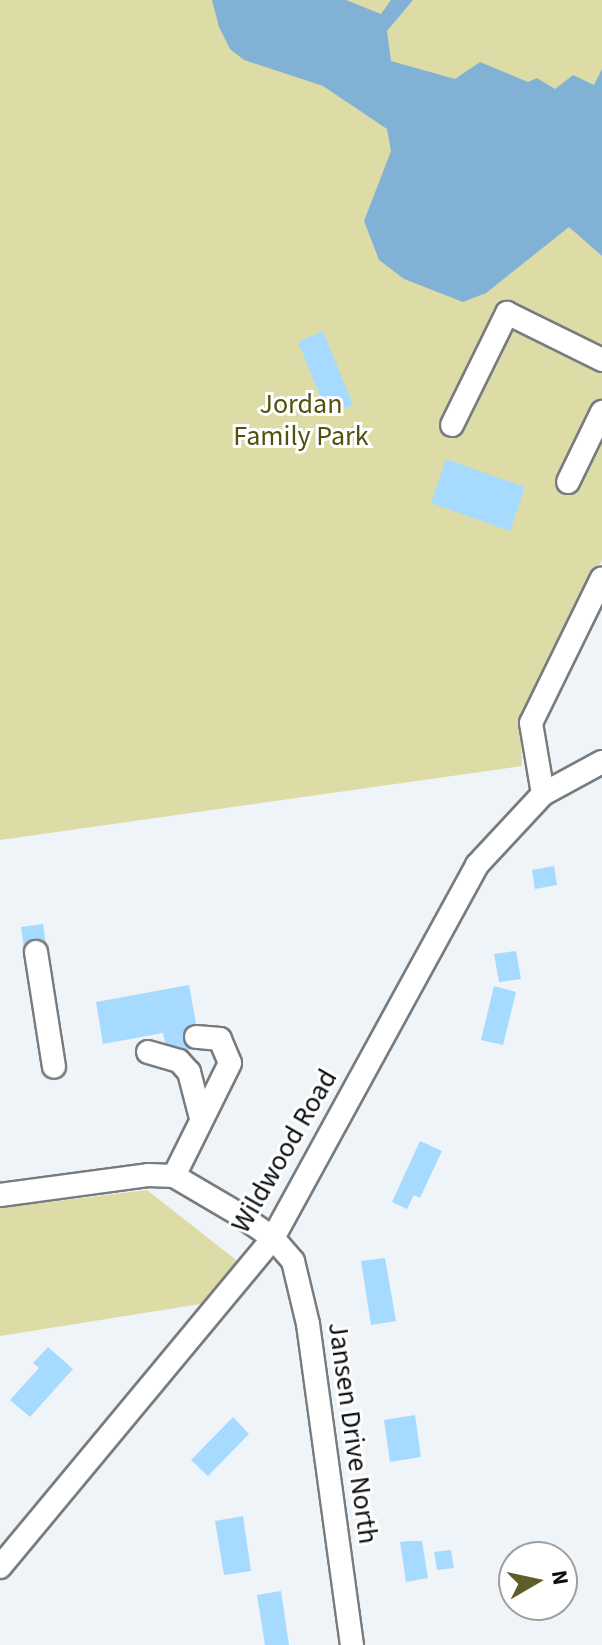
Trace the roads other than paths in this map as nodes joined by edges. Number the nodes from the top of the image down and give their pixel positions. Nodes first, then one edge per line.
1 (602, 360) edge
2 (602, 412) edge
3 (452, 425) dead end
4 (568, 482) dead end
5 (602, 578) edge
6 (602, 762) edge
7 (543, 794) junction
8 (36, 952) dead end
9 (196, 1037) dead end
10 (148, 1052) dead end
11 (54, 1067) dead end
12 (201, 1118) junction
13 (174, 1176) junction
14 (0, 1195) edge
15 (273, 1238) junction
16 (0, 1567) edge
17 (352, 1645) edge

1 - 3 street
2 - 4 street
5 - 7 street
6 - 7 street, Wildwood Road
7 - 15 street, Wildwood Road
8 - 11 street
9 - 12 street
10 - 12 street
12 - 13 street
13 - 14 street
13 - 15 street
15 - 16 street, Wildwood Road
15 - 17 street, Jansen Drive North

